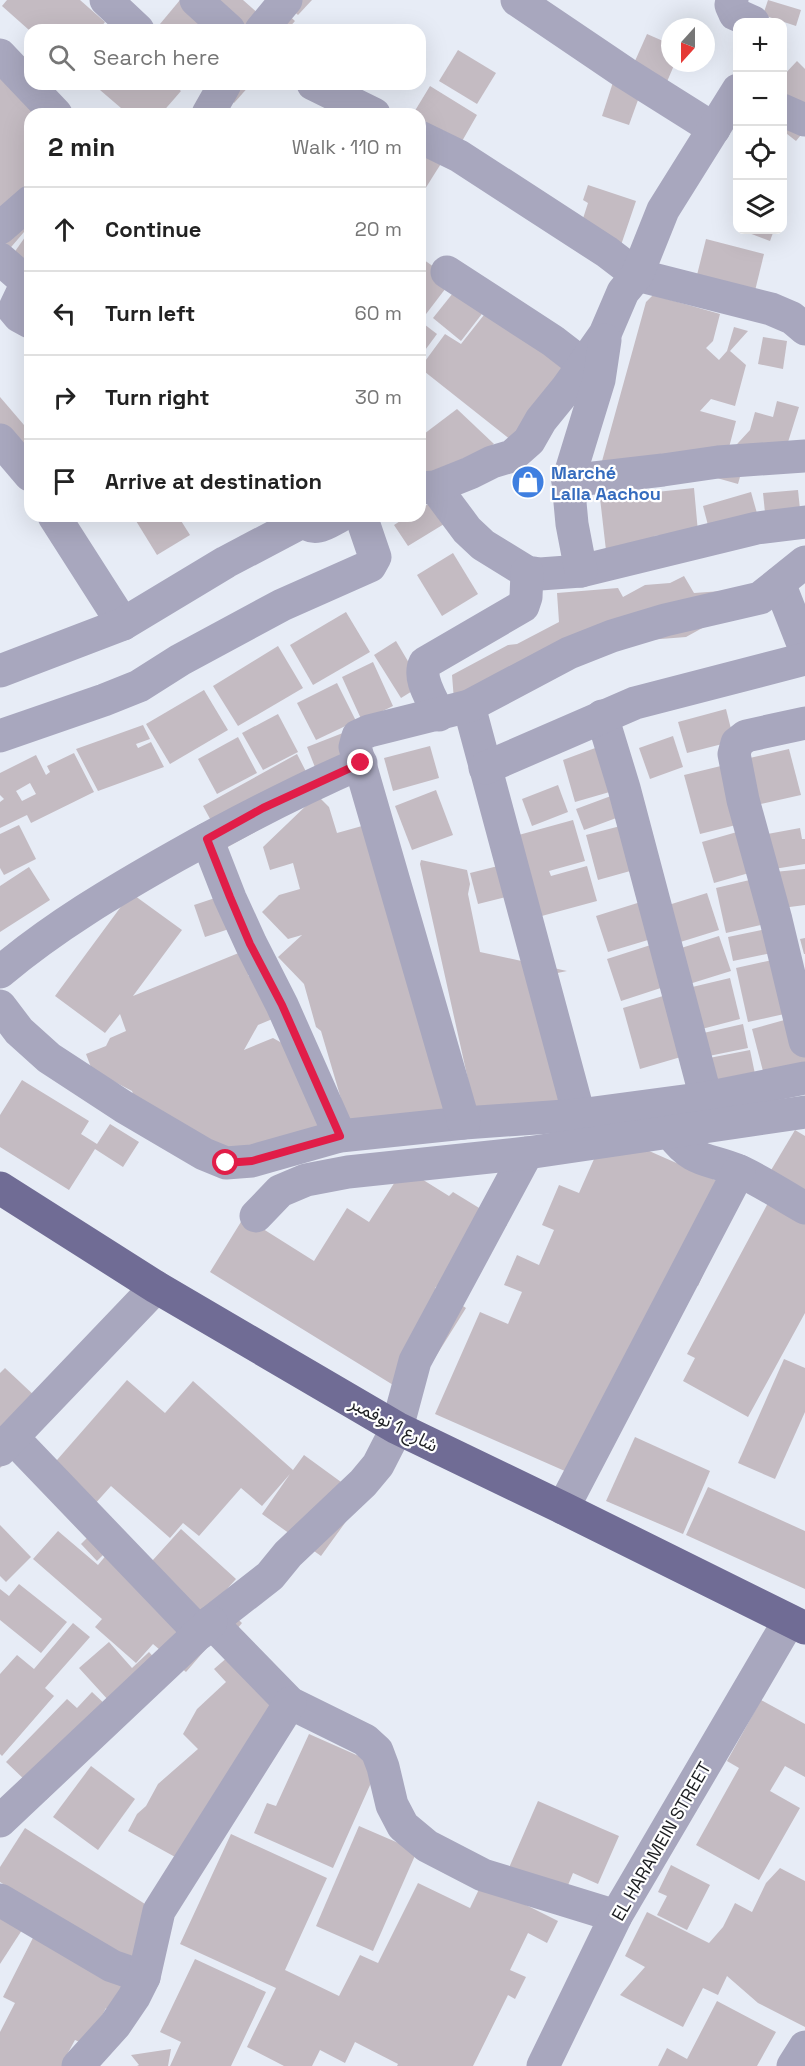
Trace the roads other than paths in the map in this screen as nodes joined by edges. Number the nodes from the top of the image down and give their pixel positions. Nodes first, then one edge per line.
1 (106, 0) edge
2 (196, 0) edge
3 (286, 0) edge
4 (517, 0) edge
5 (732, 0) edge
6 (744, 18) edge
7 (132, 24) edge
8 (222, 24) edge
9 (266, 24) edge
10 (0, 55) edge
11 (24, 80) edge
12 (33, 90) edge
13 (325, 90) edge
14 (733, 98) edge
15 (50, 108) edge
16 (362, 108) edge
17 (787, 112) edge
18 (805, 120) edge
19 (714, 129) junction
20 (426, 140) edge
21 (24, 207) edge
22 (0, 228) edge
23 (0, 258) edge
24 (447, 272) dead end
25 (637, 275) junction
26 (24, 286) edge
27 (24, 286) edge
28 (24, 319) edge
29 (805, 329) edge
30 (605, 334) junction
31 (584, 365) junction
32 (0, 440) edge
33 (805, 456) edge
34 (24, 468) edge
35 (568, 481) junction
36 (427, 487) edge
37 (57, 522) edge
38 (298, 522) edge
39 (306, 522) edge
40 (326, 522) edge
41 (363, 522) edge
42 (805, 522) edge
43 (805, 562) edge
44 (527, 572) junction
45 (581, 572) junction
46 (779, 583) junction
47 (123, 624) junction
48 (805, 649) edge
49 (805, 658) edge
50 (0, 671) edge
51 (454, 710) junction
52 (602, 716) junction
53 (805, 723) edge
54 (0, 736) edge
55 (361, 763) junction
56 (485, 768) junction
57 (207, 839) junction
58 (0, 972) edge
59 (0, 1006) edge
60 (805, 1041) edge
61 (805, 1078) edge
62 (706, 1098) junction
63 (805, 1112) edge
64 (579, 1115) junction
65 (464, 1123) junction
66 (671, 1133) junction
67 (340, 1136) junction
68 (527, 1153) junction
69 (739, 1171) junction
70 (0, 1188) edge
71 (805, 1208) edge
72 (256, 1216) dead end
73 (156, 1287) junction
74 (397, 1428) junction
75 (6, 1444) edge
76 (562, 1508) junction
77 (797, 1625) edge
78 (205, 1627) junction
79 (290, 1703) junction
80 (0, 1821) edge
81 (0, 1900) edge
82 (616, 1916) junction
83 (144, 1977) junction
84 (805, 2047) edge
85 (78, 2066) edge
86 (543, 2066) edge
87 (793, 2066) edge

1 - 7 street
2 - 8 street
3 - 9 street
4 - 19 street
5 - 6 street
10 - 11 street
12 - 15 street
13 - 16 street
14 - 19 street
17 - 18 street
19 - 25 street
20 - 25 street
21 - 22 street
23 - 26 street
24 - 31 street
25 - 29 street
25 - 30 street
27 - 28 street
30 - 31 street
30 - 35 street
31 - 36 street
32 - 34 street
33 - 35 street
35 - 45 street
36 - 44 street
37 - 47 street
38 - 47 street
39 - 40 street
41 - 54 street
42 - 45 street
43 - 46 street
44 - 45 street
44 - 51 street
46 - 48 street
46 - 51 street
47 - 50 street
49 - 52 street
51 - 55 street
51 - 56 street
52 - 56 street
52 - 62 street
53 - 60 street
55 - 57 street
55 - 65 street
56 - 64 street
57 - 58 street
57 - 67 street
59 - 67 street
61 - 62 street
62 - 64 street
63 - 66 street
64 - 65 street
65 - 67 street
66 - 68 street
66 - 69 street
68 - 72 street
68 - 74 street
69 - 71 street
69 - 76 street
70 - 73 main road, شارع 1 نوفمبر
73 - 74 main road, شارع 1 نوفمبر
73 - 75 street
74 - 76 main road, شارع 1 نوفمبر
74 - 78 street
75 - 78 street
76 - 77 main road, شارع 1 نوفمبر
77 - 82 street, EL HARAMEIN STREET
78 - 79 street
78 - 80 street
79 - 82 street
79 - 83 street
81 - 83 street
82 - 86 street, EL HARAMEIN STREET
83 - 85 street
84 - 87 street

